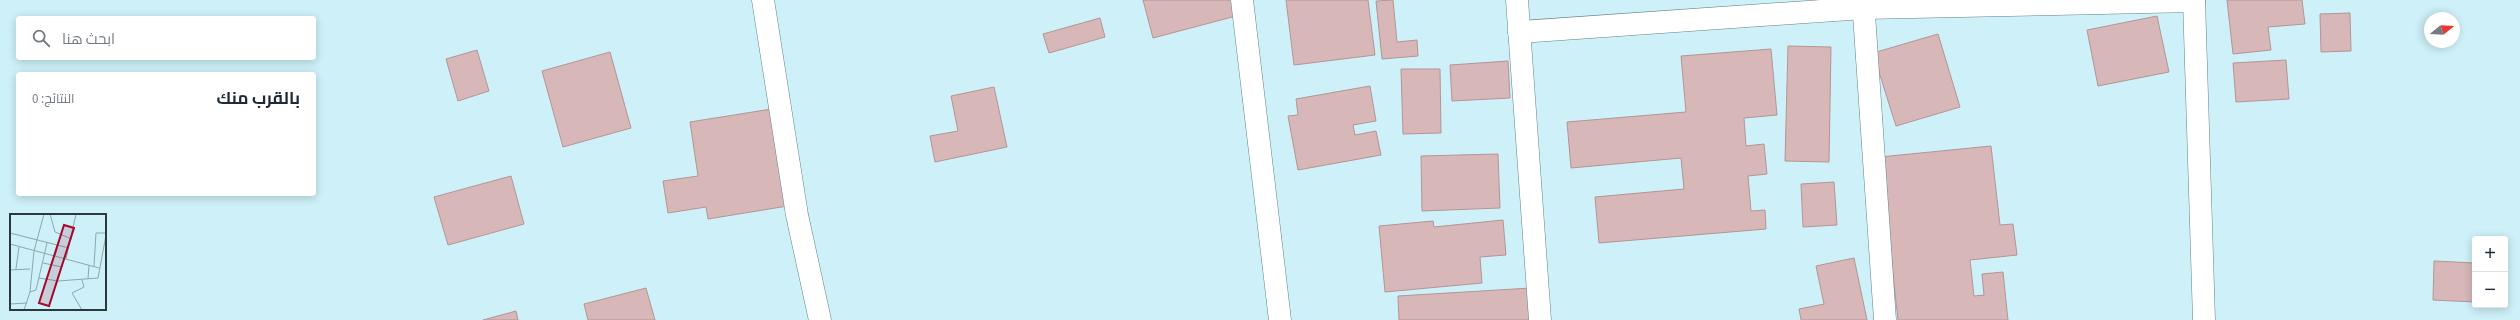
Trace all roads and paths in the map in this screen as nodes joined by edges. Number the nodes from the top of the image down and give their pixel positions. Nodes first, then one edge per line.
1 (763, 0) edge
2 (1242, 0) edge
3 (1517, 0) edge
4 (2194, 1) edge
5 (1863, 4) edge
6 (1519, 32) junction
7 (820, 320) edge
8 (1280, 320) edge
9 (1540, 320) edge
10 (1886, 320) edge
11 (2204, 320) edge

1 - 7 street
2 - 8 street
3 - 6 street
4 - 5 street
4 - 11 street
5 - 6 street
5 - 10 street
6 - 9 street

